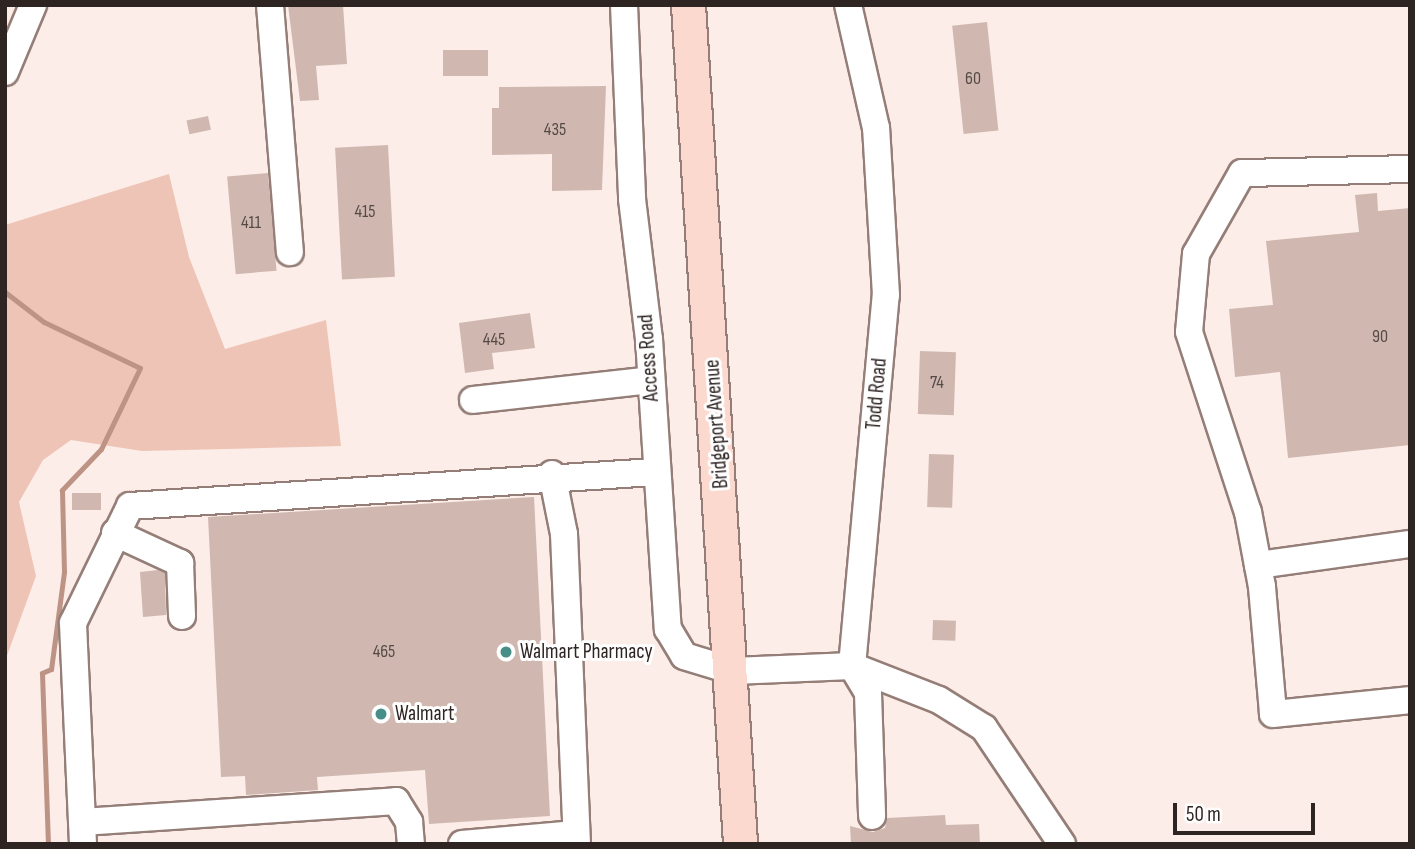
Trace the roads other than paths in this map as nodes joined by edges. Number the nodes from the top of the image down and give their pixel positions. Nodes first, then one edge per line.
1 (33, 5) edge
2 (270, 5) edge
3 (624, 5) edge
4 (688, 5) edge
5 (848, 5) edge
6 (5, 72) edge
7 (1410, 169) edge
8 (290, 252) dead end
9 (651, 380) junction
10 (473, 400) dead end
11 (655, 472) junction
12 (552, 474) junction
13 (115, 533) junction
14 (1410, 544) edge
15 (1258, 565) junction
16 (182, 616) dead end
17 (852, 666) junction
18 (733, 671) junction
19 (1410, 700) edge
20 (872, 816) dead end
21 (82, 833) edge
22 (577, 839) edge
23 (411, 844) edge
24 (462, 844) edge
25 (740, 844) edge
26 (1062, 844) edge

1 - 6 street
2 - 8 street
3 - 9 street, Access Road
4 - 18 main road, Bridgeport Avenue
5 - 17 street, Todd Road
7 - 15 street
9 - 10 street
9 - 11 street, Access Road
11 - 12 street
11 - 18 street, Access Road
12 - 13 street
12 - 22 street
13 - 16 street
13 - 21 street
14 - 15 street
15 - 19 street
17 - 18 street
17 - 20 street
17 - 26 street
18 - 25 main road, Bridgeport Avenue
21 - 23 street
22 - 24 street

